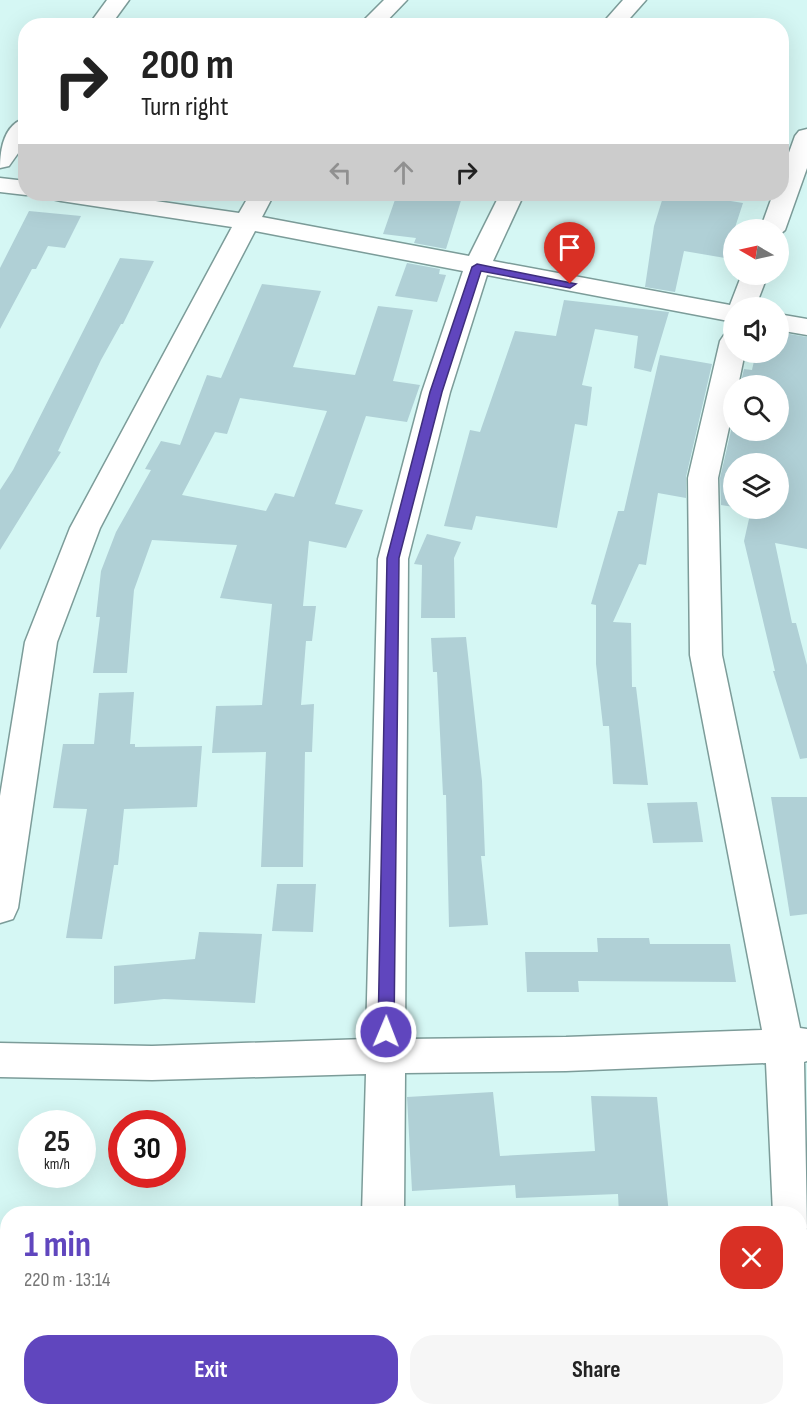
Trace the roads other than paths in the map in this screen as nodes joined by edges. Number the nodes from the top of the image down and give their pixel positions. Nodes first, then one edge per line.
1 (118, 0) edge
2 (396, 0) edge
3 (635, 0) edge
4 (105, 18) edge
5 (377, 18) edge
6 (618, 18) edge
7 (18, 136) edge
8 (807, 136) edge
9 (0, 161) edge
10 (0, 184) edge
11 (789, 184) edge
12 (18, 187) edge
13 (107, 201) edge
14 (258, 201) edge
15 (509, 201) edge
16 (783, 201) edge
17 (776, 219) edge
18 (246, 222) junction
19 (477, 267) junction
20 (723, 312) edge
21 (789, 324) edge
22 (807, 327) edge
23 (729, 363) edge
24 (0, 908) edge
25 (796, 1045) edge
26 (386, 1056) junction
27 (0, 1060) edge
28 (382, 1206) edge
29 (794, 1206) edge

1 - 4 street
2 - 5 street
3 - 6 street
7 - 9 street
8 - 11 street
10 - 12 street
13 - 18 street
14 - 18 street
15 - 19 street
16 - 17 street
18 - 19 street
18 - 24 street
19 - 20 street
19 - 26 street
21 - 22 street
23 - 25 street
25 - 26 street
25 - 29 street
26 - 27 street
26 - 28 street

